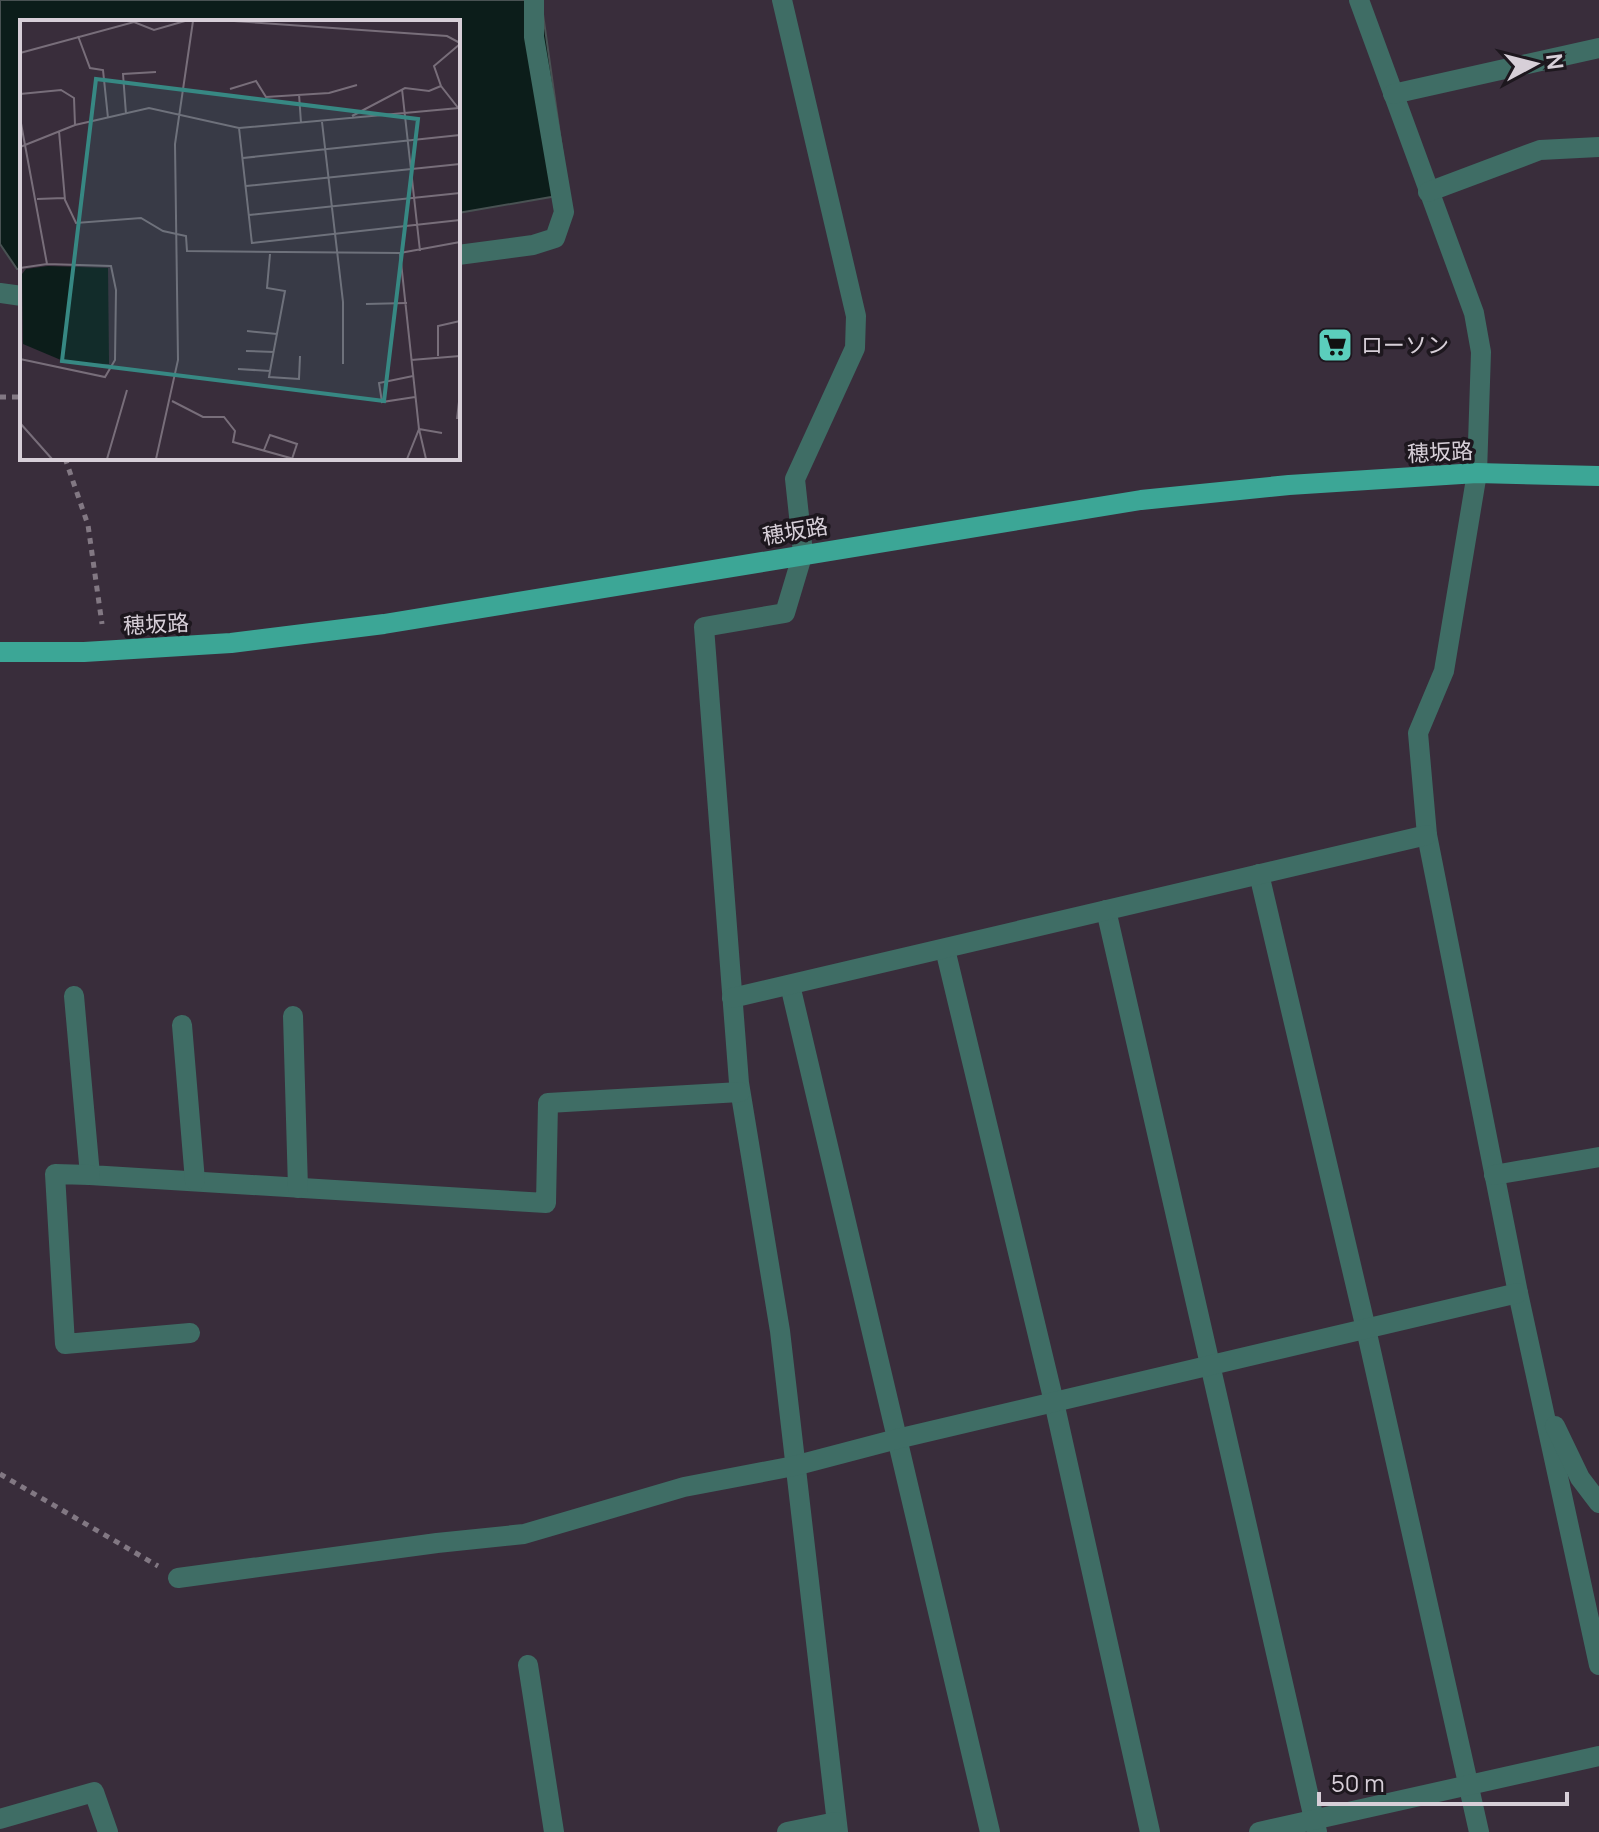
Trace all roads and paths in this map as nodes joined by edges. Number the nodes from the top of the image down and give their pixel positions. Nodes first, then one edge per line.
1 (534, 0) edge
2 (782, 0) edge
3 (1359, 0) edge
4 (1599, 48) edge
5 (1393, 94) junction
6 (1599, 147) edge
7 (1428, 192) junction
8 (460, 255) edge
9 (0, 293) edge
10 (20, 296) edge
11 (66, 460) edge
12 (1477, 473) junction
13 (1599, 476) edge
14 (803, 553) junction
15 (105, 651) junction
16 (0, 652) edge
17 (1427, 835) junction
18 (1259, 874) junction
19 (1106, 910) junction
20 (945, 949) junction
21 (790, 985) junction
22 (74, 996) dead end
23 (732, 998) junction
24 (293, 1016) dead end
25 (182, 1025) dead end
26 (740, 1092) junction
27 (1599, 1157) edge
28 (90, 1175) junction
29 (1494, 1175) junction
30 (195, 1181) junction
31 (298, 1188) junction
32 (1518, 1293) junction
33 (1366, 1329) junction
34 (190, 1333) dead end
35 (1210, 1365) junction
36 (1541, 1397) junction
37 (1054, 1402) junction
38 (897, 1439) junction
39 (794, 1466) junction
40 (0, 1474) edge
41 (1599, 1503) edge
42 (178, 1578) joint
43 (528, 1665) dead end
44 (1599, 1665) edge
45 (1599, 1756) edge
46 (1467, 1786) junction
47 (0, 1819) edge
48 (1316, 1826) edge
49 (837, 1827) edge
50 (108, 1832) edge
51 (554, 1832) edge
52 (787, 1832) edge
53 (990, 1832) edge
54 (1150, 1832) edge
55 (1259, 1832) edge
56 (1479, 1832) edge

1 - 8 street
2 - 14 street
3 - 5 street
4 - 5 street
5 - 7 street
6 - 7 street
7 - 12 street
9 - 10 street
11 - 15 path
12 - 13 main road, 穂坂路
12 - 14 main road, 穂坂路
12 - 17 street
14 - 15 main road, 穂坂路
14 - 23 street
15 - 16 main road, 穂坂路
17 - 18 street
17 - 29 street
18 - 19 street
18 - 33 street
19 - 20 street
19 - 35 street
20 - 21 street
20 - 37 street
21 - 23 street
21 - 38 street
22 - 28 street
23 - 26 street
24 - 31 street
25 - 30 street
26 - 31 street
26 - 39 street
27 - 29 street
28 - 30 street
28 - 34 street
29 - 32 street
30 - 31 street
32 - 33 street
32 - 36 street
33 - 35 street
33 - 46 street
35 - 37 street
35 - 48 street
36 - 41 street
36 - 44 street
37 - 38 street
37 - 54 street
38 - 39 street
38 - 53 street
39 - 42 street
39 - 49 street
40 - 42 path
43 - 51 street
45 - 46 street
46 - 48 street
46 - 56 street
47 - 50 street
48 - 55 street
49 - 52 street

